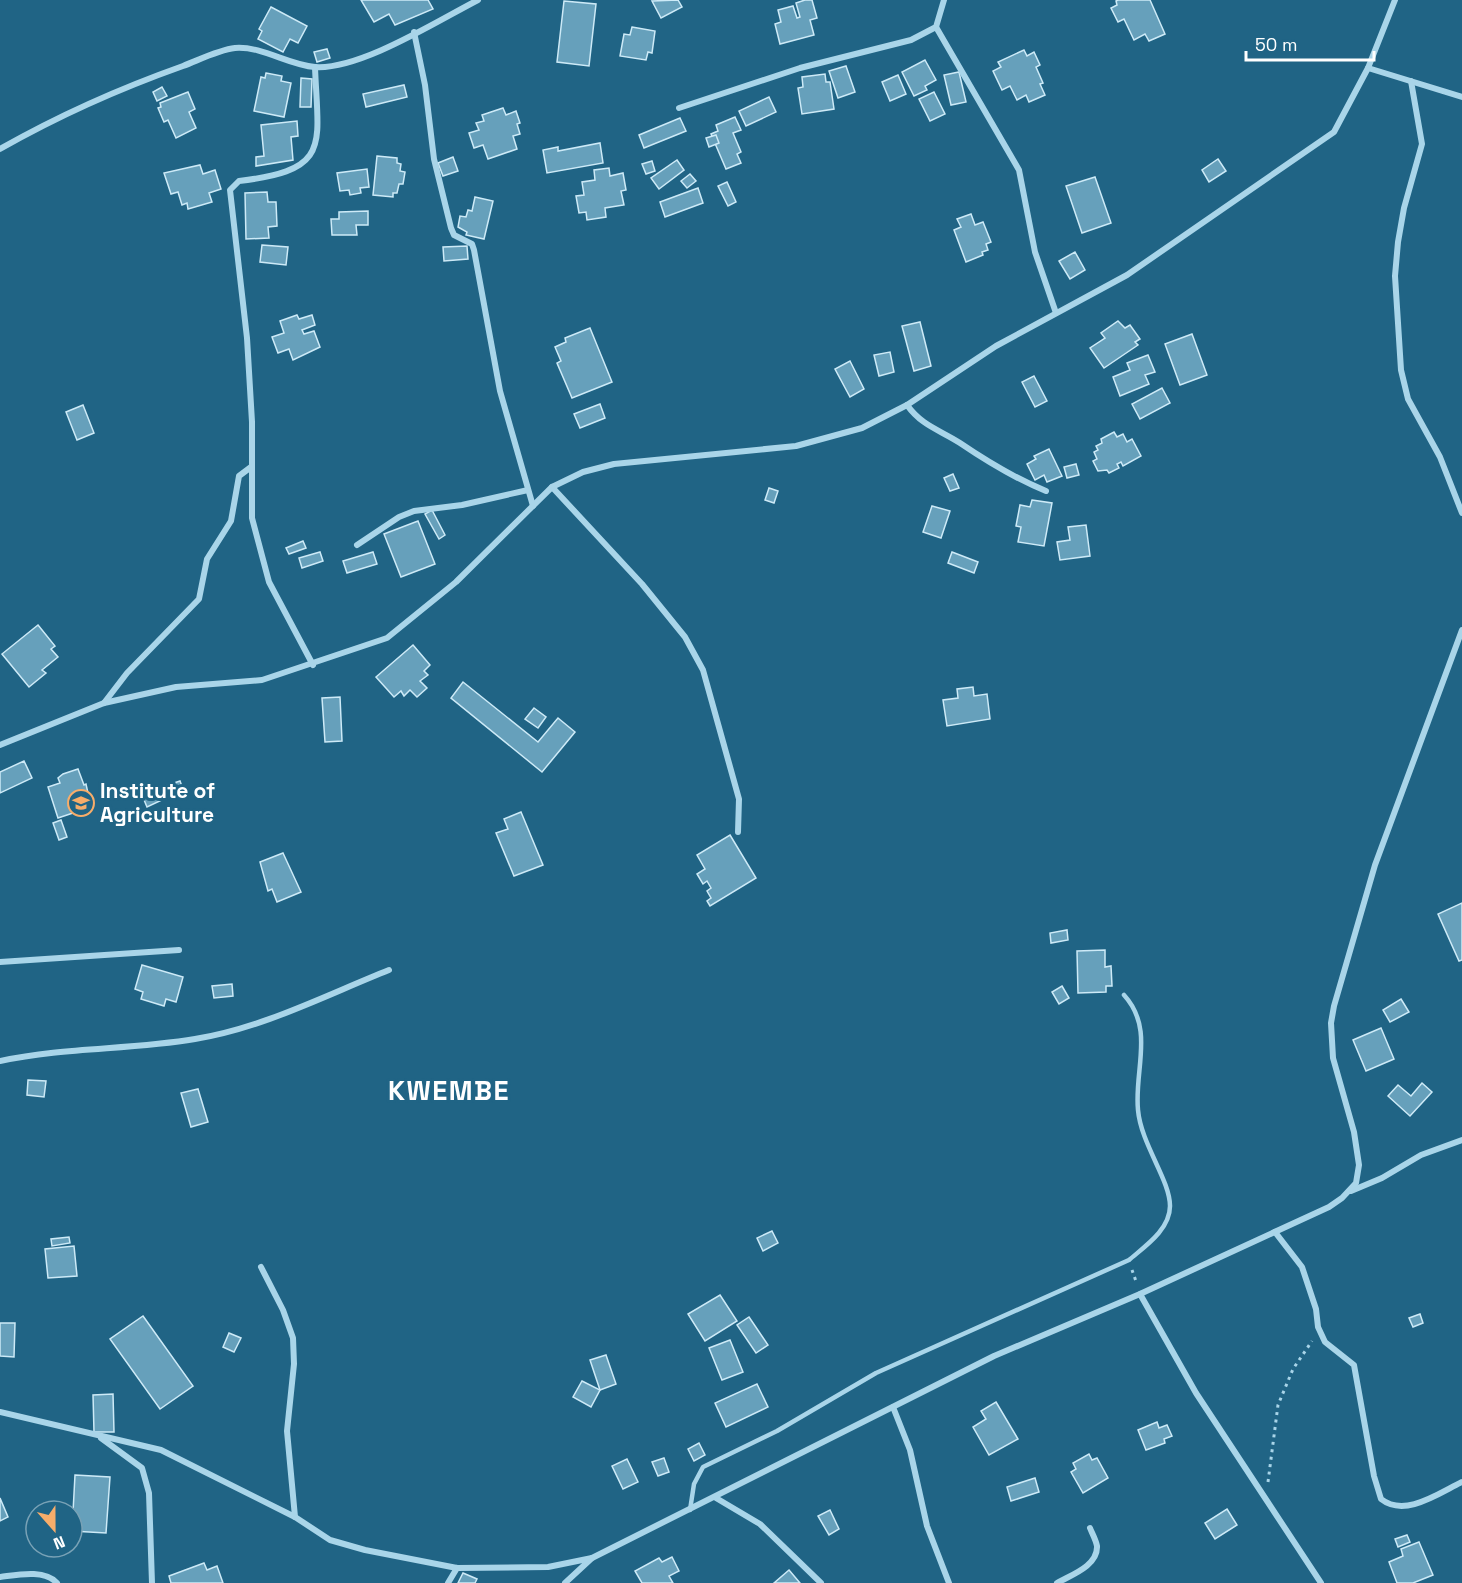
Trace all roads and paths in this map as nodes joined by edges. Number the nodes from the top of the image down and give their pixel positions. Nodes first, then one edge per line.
1 (478, 0) edge
2 (944, 0) edge
3 (1395, 0) edge
4 (936, 27) junction
5 (414, 32) junction
6 (315, 67) junction
7 (1368, 68) junction
8 (1411, 81) junction
9 (1462, 97) edge
10 (679, 108) dead end
11 (0, 148) edge
12 (1056, 313) junction
13 (907, 405) junction
14 (252, 466) junction
15 (552, 487) junction
16 (528, 490) junction
17 (1046, 491) dead end
18 (533, 506) junction
19 (1462, 513) edge
20 (357, 545) dead end
21 (1462, 630) edge
22 (313, 665) junction
23 (104, 703) junction
24 (0, 745) edge
25 (738, 832) dead end
26 (179, 950) dead end
27 (0, 962) edge
28 (389, 970) dead end
29 (1124, 995) dead end
30 (0, 1061) edge
31 (1462, 1140) edge
32 (1351, 1191) junction
33 (1275, 1232) junction
34 (1129, 1260) junction
35 (261, 1267) dead end
36 (1140, 1294) junction
37 (1319, 1330) junction
38 (893, 1407) junction
39 (0, 1412) edge
40 (99, 1436) junction
41 (1462, 1482) edge
42 (716, 1498) junction
43 (1264, 1500) junction
44 (690, 1510) junction
45 (295, 1517) junction
46 (1090, 1528) dead end
47 (592, 1558) junction
48 (457, 1568) junction
49 (0, 1577) edge
50 (57, 1583) edge
51 (152, 1583) edge
52 (448, 1583) edge
53 (565, 1583) edge
54 (821, 1583) edge
55 (949, 1583) edge
56 (1057, 1583) edge
57 (1322, 1583) edge

1 - 5 street
2 - 4 street
3 - 7 street
4 - 10 street
4 - 12 street
5 - 6 street
5 - 16 street
6 - 11 street
6 - 14 street
7 - 8 street
7 - 12 street
8 - 9 street
8 - 19 street
12 - 13 street
13 - 15 street
13 - 17 street
14 - 22 street
14 - 23 street
15 - 18 street
15 - 25 street
16 - 18 street
16 - 20 street
18 - 22 street
21 - 32 street
22 - 23 street
23 - 24 street
26 - 27 street
28 - 30 street
29 - 34 lane
31 - 32 street
32 - 33 street
33 - 36 street
33 - 37 street
34 - 36 path
34 - 44 lane
35 - 45 street
36 - 38 street
36 - 43 street
37 - 41 street
37 - 43 path
38 - 42 street
38 - 55 street
39 - 40 street
40 - 45 street
40 - 51 street
42 - 44 street
42 - 54 street
43 - 57 street
44 - 47 street
45 - 48 street
46 - 56 street
47 - 48 street
47 - 53 street
48 - 52 street
49 - 50 street

